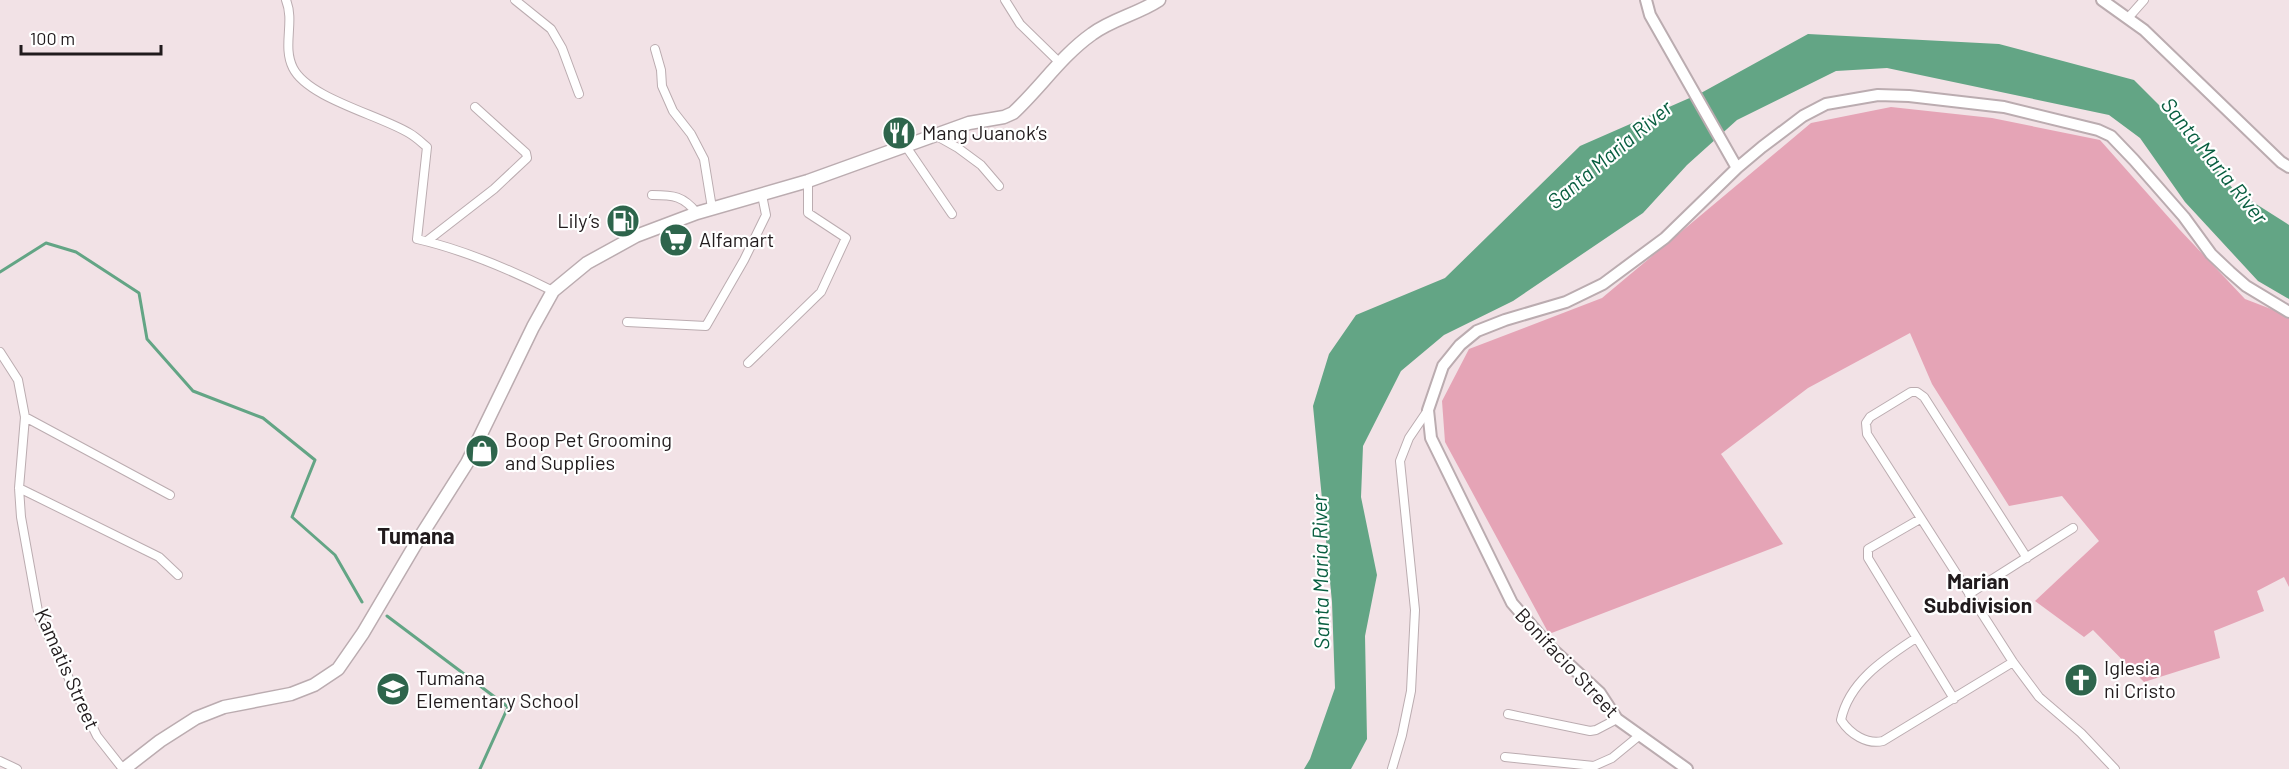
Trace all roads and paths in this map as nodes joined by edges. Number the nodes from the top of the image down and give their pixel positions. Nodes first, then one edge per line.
1 (286, 0) edge
2 (515, 0) edge
3 (1005, 0) edge
4 (1158, 0) edge
5 (1646, 0) edge
6 (2102, 0) edge
7 (2144, 0) edge
8 (1141, 4) edge
9 (2128, 18) junction
10 (655, 49) dead end
11 (1059, 62) junction
12 (579, 94) dead end
13 (475, 107) dead end
14 (934, 135) junction
15 (904, 145) junction
16 (2289, 167) edge
17 (1737, 168) junction
18 (808, 181) junction
19 (999, 186) dead end
20 (652, 195) dead end
21 (762, 195) junction
22 (712, 208) junction
23 (697, 213) junction
24 (952, 214) dead end
25 (427, 242) junction
26 (553, 291) junction
27 (2289, 312) edge
28 (627, 322) dead end
29 (0, 352) edge
30 (748, 363) dead end
31 (1428, 410) junction
32 (25, 417) junction
33 (19, 488) junction
34 (170, 495) dead end
35 (1920, 519) junction
36 (2073, 528) dead end
37 (2027, 558) junction
38 (178, 575) dead end
39 (1969, 594) junction
40 (1916, 638) junction
41 (2013, 662) junction
42 (1954, 699) junction
43 (1508, 714) dead end
44 (1617, 719) junction
45 (1640, 735) junction
46 (1505, 757) dead end
47 (0, 761) edge
48 (1559, 766) edge
49 (17, 769) edge
50 (123, 769) edge
51 (1392, 769) edge
52 (1687, 769) edge
53 (2115, 769) edge

1 - 25 street
2 - 12 street
3 - 11 street
4 - 8 main road
5 - 17 street
6 - 9 street
7 - 9 street
8 - 11 main road
9 - 16 street
10 - 22 street
11 - 14 main road
13 - 25 street
14 - 15 main road
14 - 19 street
15 - 18 main road
15 - 24 street
17 - 27 street
17 - 31 street
18 - 21 main road
18 - 30 street
20 - 23 street
21 - 22 main road
21 - 28 street
22 - 23 main road
23 - 26 main road
25 - 26 street
26 - 50 main road
29 - 32 street, Kamatis Street
31 - 44 street, Bonifacio Street
31 - 51 street
32 - 33 street, Kamatis Street
32 - 34 street
33 - 38 street
33 - 50 street, Kamatis Street
35 - 37 street
35 - 39 street
35 - 40 street
36 - 37 street
37 - 39 street
39 - 41 street
40 - 42 street
40 - 42 street
41 - 42 street
41 - 53 street
43 - 44 street
44 - 45 street, Bonifacio Street
45 - 48 street
45 - 52 street, Bonifacio Street
46 - 48 street
47 - 49 street

